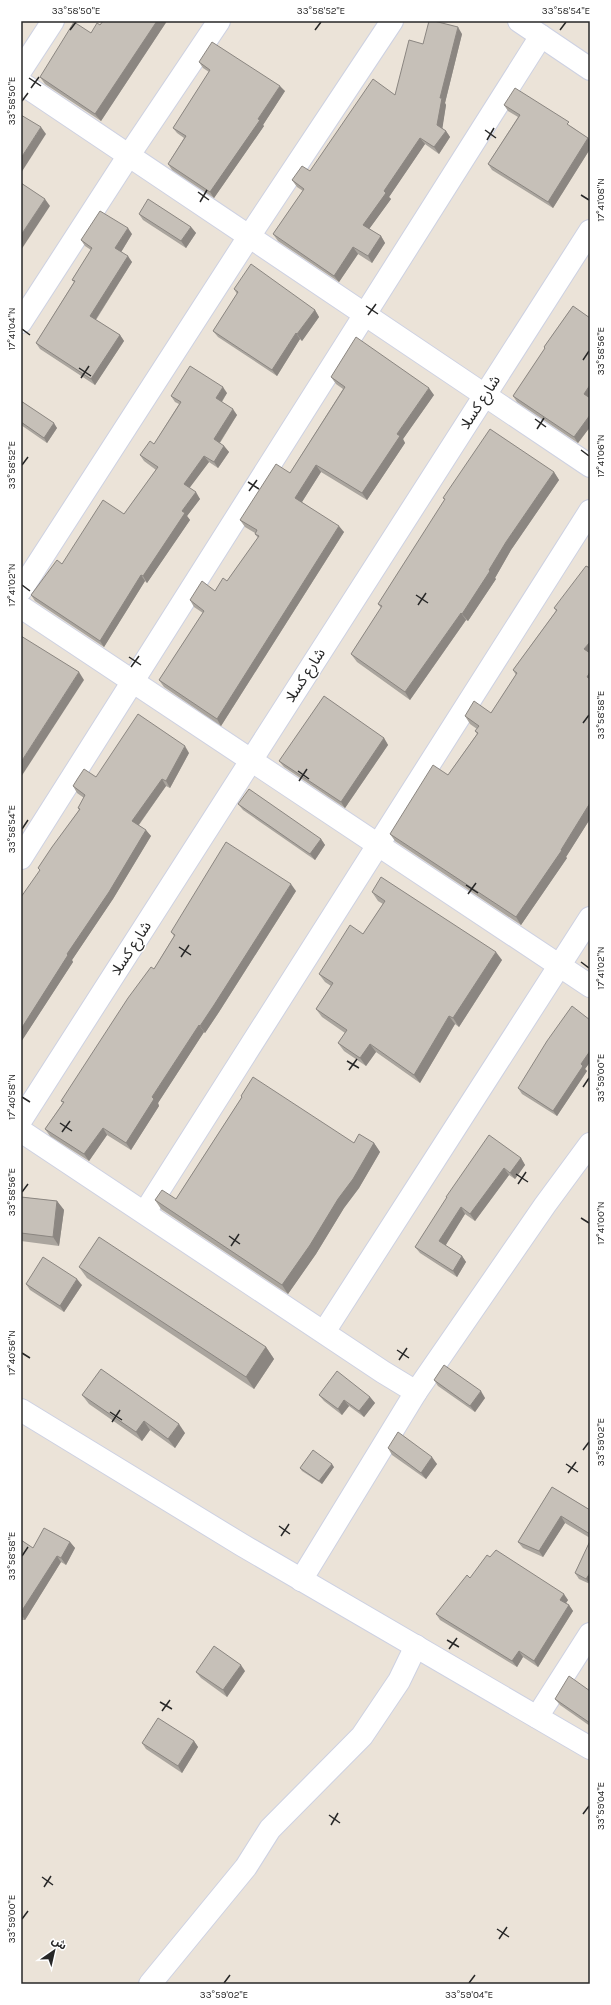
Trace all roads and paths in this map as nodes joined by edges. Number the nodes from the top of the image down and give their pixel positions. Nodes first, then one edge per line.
1 (53, 21) edge
2 (219, 21) edge
3 (392, 21) edge
4 (519, 21) edge
5 (541, 36) junction
6 (590, 69) edge
7 (21, 70) edge
8 (21, 83) edge
9 (128, 155) junction
10 (590, 230) edge
11 (248, 238) junction
12 (365, 314) junction
13 (21, 322) edge
14 (484, 395) junction
15 (590, 466) edge
16 (590, 511) edge
17 (21, 590) edge
18 (21, 607) edge
19 (133, 682) junction
20 (251, 759) junction
21 (378, 845) junction
22 (21, 858) edge
23 (590, 918) edge
24 (560, 966) junction
25 (590, 986) edge
26 (21, 1120) edge
27 (21, 1131) edge
28 (590, 1144) edge
29 (145, 1212) junction
30 (324, 1332) junction
31 (416, 1392) junction
32 (21, 1410) edge
33 (301, 1580) junction
34 (590, 1634) edge
35 (416, 1646) junction
36 (537, 1717) junction
37 (590, 1748) edge
38 (150, 1984) edge

1 - 7 street
2 - 9 street
3 - 11 street
4 - 5 street
5 - 6 street
5 - 12 street
8 - 9 street
9 - 11 street
9 - 13 street
10 - 14 street, شارع كسلا
11 - 12 street
11 - 17 street
12 - 14 street
12 - 19 street
14 - 15 street
14 - 20 street, شارع كسلا
16 - 21 street
18 - 19 street
19 - 20 street
19 - 22 street
20 - 21 street
20 - 26 street, شارع كسلا
21 - 24 street
21 - 29 street
23 - 24 street
24 - 25 street
24 - 30 street
27 - 29 street
28 - 31 street
29 - 30 street
30 - 31 street
31 - 33 street
32 - 33 street
33 - 35 street
34 - 36 street
35 - 36 street
35 - 38 street
36 - 37 street

